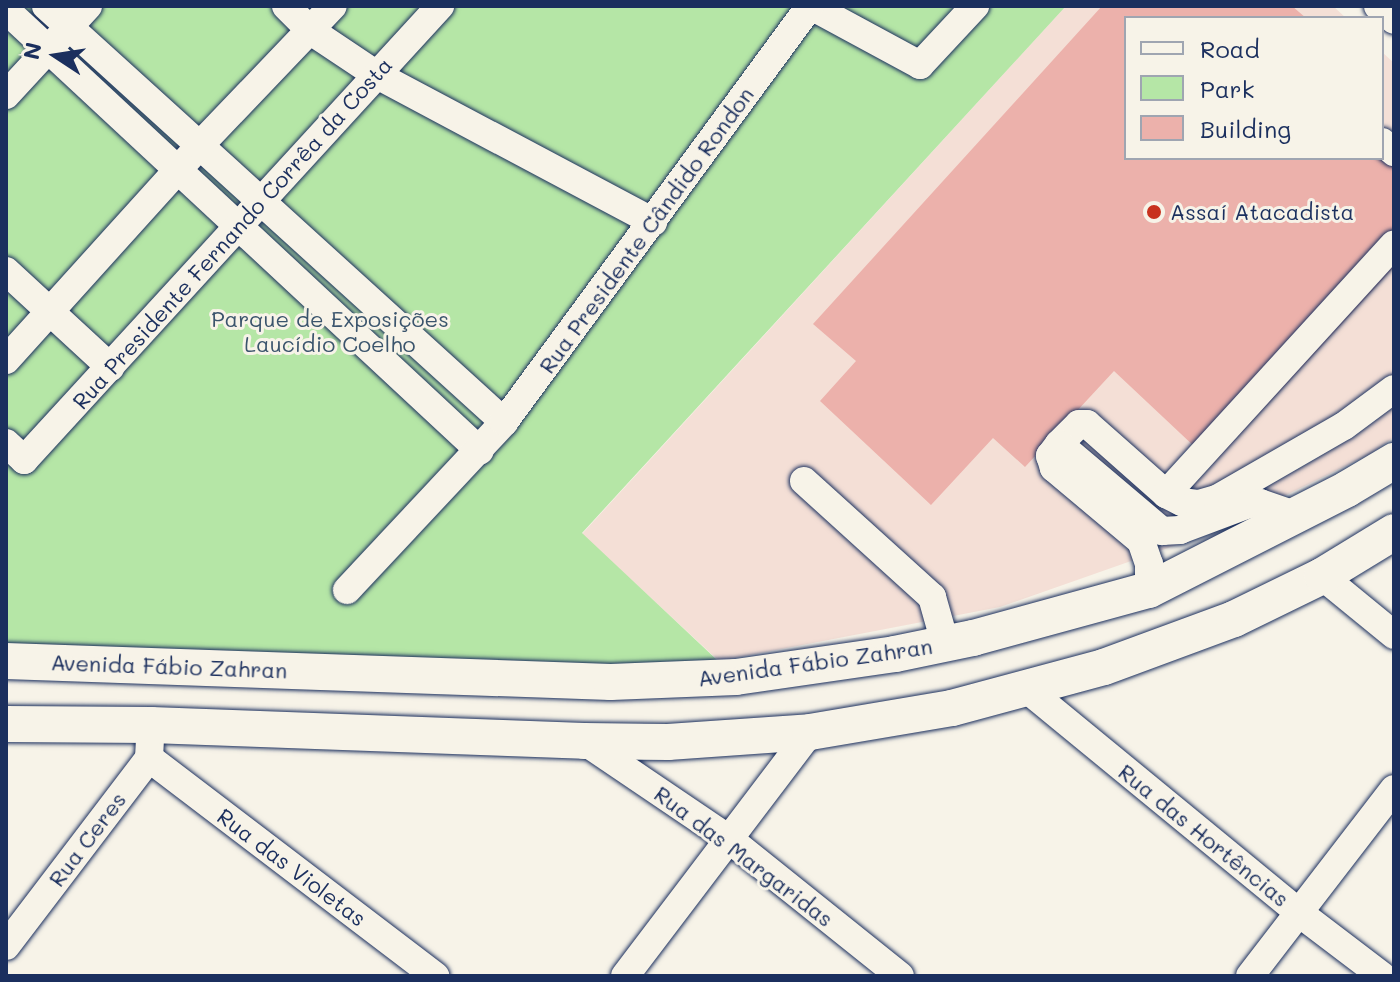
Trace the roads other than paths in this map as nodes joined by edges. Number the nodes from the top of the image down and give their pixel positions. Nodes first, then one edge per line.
1 (46, 6) edge
2 (286, 6) edge
3 (333, 6) edge
4 (440, 6) edge
5 (810, 6) edge
6 (975, 6) edge
7 (1378, 6) edge
8 (6, 10) edge
9 (79, 16) edge
10 (1394, 20) edge
11 (311, 31) junction
12 (48, 50) junction
13 (377, 75) junction
14 (6, 95) edge
15 (200, 145) junction
16 (178, 171) junction
17 (261, 202) junction
18 (653, 222) junction
19 (237, 229) junction
20 (1394, 244) edge
21 (6, 271) edge
22 (50, 312) junction
23 (6, 360) edge
24 (110, 367) junction
25 (1394, 389) edge
26 (504, 422) junction
27 (1059, 444) junction
28 (480, 451) junction
29 (15, 452) edge
30 (1394, 461) edge
31 (804, 481) dead end
32 (1166, 494) junction
33 (1294, 515) junction
34 (1394, 532) edge
35 (1322, 576) junction
36 (347, 590) dead end
37 (1149, 590) junction
38 (1394, 635) edge
39 (945, 643) junction
40 (6, 661) edge
41 (1028, 690) junction
42 (6, 724) edge
43 (810, 732) junction
44 (584, 741) junction
45 (150, 742) junction
46 (1394, 789) edge
47 (729, 839) junction
48 (1298, 912) junction
49 (6, 946) edge
50 (435, 976) edge
51 (625, 976) edge
52 (900, 976) edge
53 (1250, 976) edge
54 (1382, 976) edge

1 - 9 street
2 - 11 street
3 - 11 street
4 - 13 street, Rua Presidente Fernando Corrêa da Costa
5 - 6 street
5 - 18 street, Rua Presidente Cândido Rondon
7 - 10 street
8 - 12 street
9 - 12 street
9 - 15 street
11 - 13 street
11 - 15 street
12 - 14 street
12 - 16 street
13 - 17 street, Rua Presidente Fernando Corrêa da Costa
13 - 18 street
15 - 16 street
15 - 17 street
16 - 19 street
16 - 22 street
17 - 19 street, Rua Presidente Fernando Corrêa da Costa
17 - 26 street
18 - 26 street, Rua Presidente Cândido Rondon
19 - 24 street, Rua Presidente Fernando Corrêa da Costa
19 - 28 street
20 - 32 street
21 - 22 street
22 - 23 street
22 - 24 street
24 - 29 street, Rua Presidente Fernando Corrêa da Costa
25 - 32 street
26 - 28 street, Rua Presidente Cândido Rondon
27 - 32 street
27 - 33 street
27 - 37 street
28 - 36 street, Rua Presidente Cândido Rondon
30 - 33 main road, Avenida Fábio Zahran
31 - 39 street
33 - 37 main road, Avenida Fábio Zahran
34 - 35 main road
35 - 38 street
35 - 41 main road
37 - 39 main road, Avenida Fábio Zahran
39 - 40 main road, Avenida Fábio Zahran
41 - 43 main road
41 - 48 street, Rua das Hortências
42 - 45 main road
43 - 44 main road
43 - 47 street
44 - 45 main road
44 - 47 street, Rua das Margaridas
45 - 49 street, Rua Ceres
45 - 50 street, Rua das Violetas
46 - 48 street
47 - 51 street
47 - 52 street, Rua das Margaridas
48 - 53 street
48 - 54 street, Rua das Hortências

